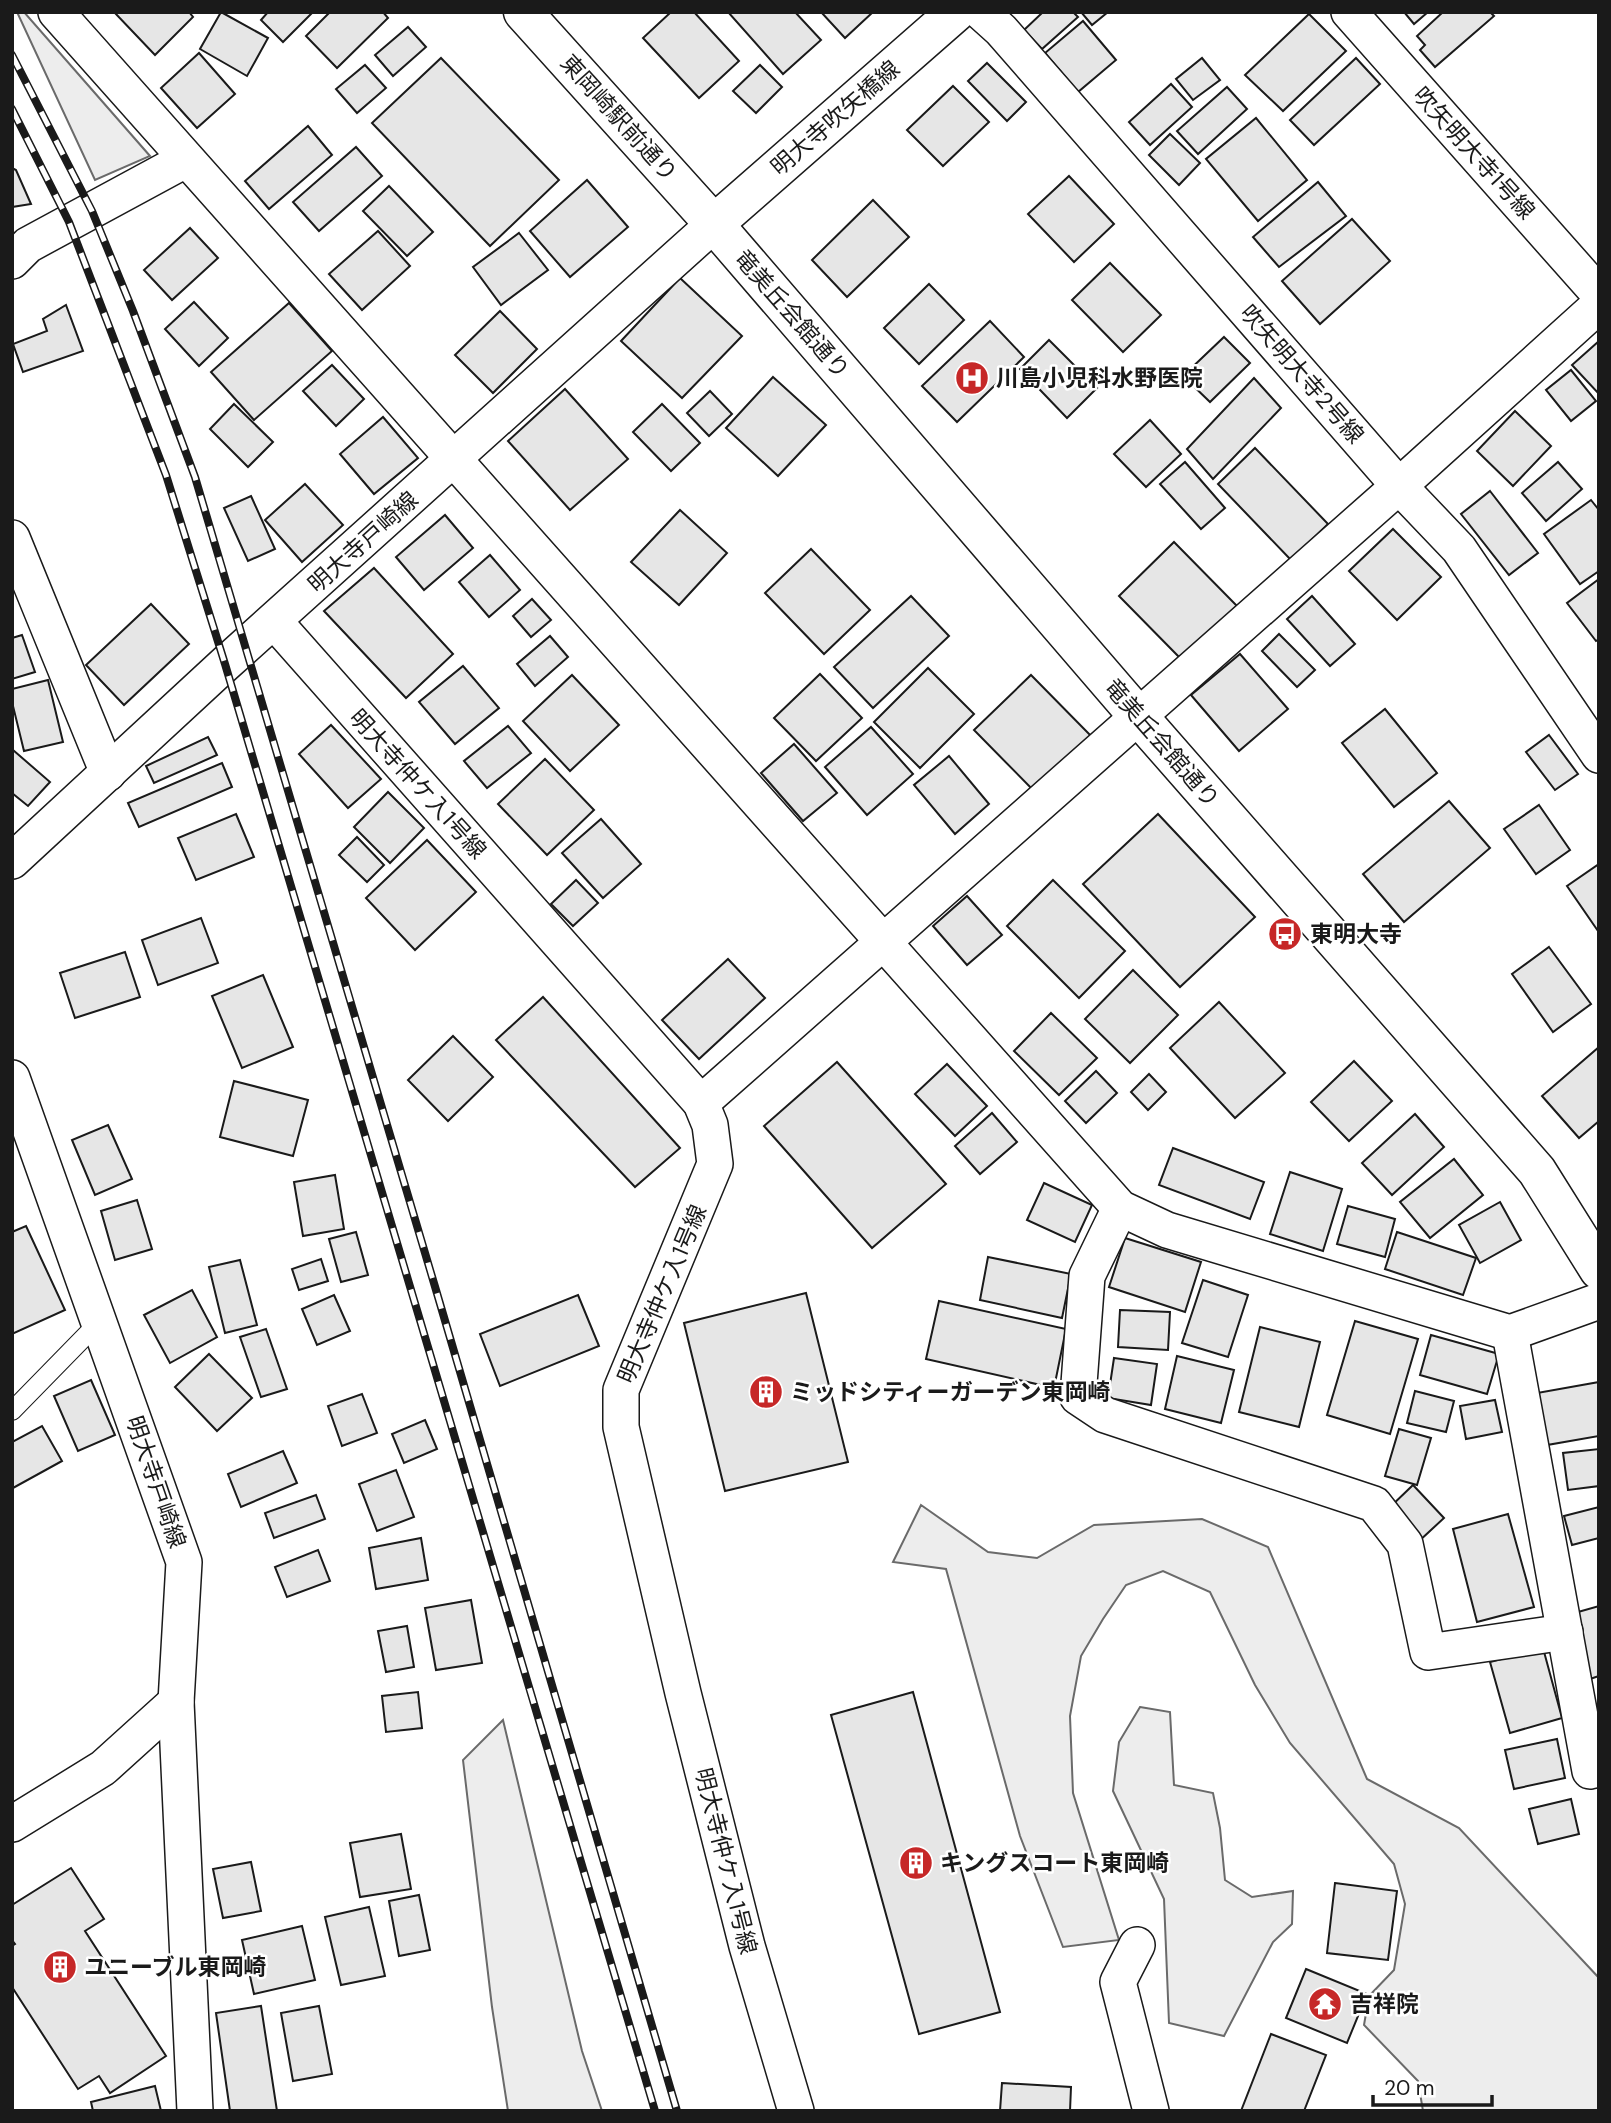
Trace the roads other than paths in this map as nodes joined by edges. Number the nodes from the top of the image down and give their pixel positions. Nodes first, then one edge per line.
1 (56, 12) edge
2 (523, 12) edge
3 (956, 12) edge
4 (981, 12) edge
5 (1349, 12) edge
6 (185, 159) junction
7 (714, 224) junction
8 (17, 248) edge
9 (1599, 294) edge
10 (1599, 305) edge
11 (455, 458) junction
12 (1399, 486) junction
13 (12, 538) edge
14 (274, 621) junction
15 (1138, 716) junction
16 (1599, 755) edge
17 (108, 773) junction
18 (12, 861) edge
19 (884, 940) junction
20 (12, 1078) edge
21 (701, 1103) junction
22 (1120, 1208) junction
23 (1599, 1270) edge
24 (1599, 1301) edge
25 (100, 1321) junction
26 (1510, 1334) junction
27 (12, 1411) edge
28 (1565, 1632) junction
29 (176, 1702) junction
30 (1599, 1769) edge
31 (12, 1824) edge
32 (1137, 1945) dead end
33 (195, 2111) edge
34 (796, 2111) edge
35 (1151, 2111) edge

1 - 6 street
2 - 7 street, 東岡崎駅前通り
3 - 7 street, 明大寺吹矢橋線
4 - 12 street, 吹矢明大寺2号線
5 - 9 street, 吹矢明大寺1号線
6 - 8 street
6 - 11 street
7 - 11 street, 明大寺戸崎線
7 - 15 street, 竜美丘会館通り
10 - 12 street
11 - 14 street, 明大寺戸崎線
11 - 19 street
12 - 15 street
12 - 16 street, 吹矢明大寺2号線
13 - 17 street
14 - 17 street, 明大寺戸崎線
14 - 21 street, 明大寺仲ケ入1号線
15 - 19 street
15 - 23 street, 竜美丘会館通り
17 - 18 street, 明大寺戸崎線
19 - 21 street
19 - 22 street
20 - 25 street, 明大寺戸崎線
21 - 34 street, 明大寺仲ケ入1号線
22 - 26 street
22 - 28 street
24 - 26 street
25 - 27 lane
25 - 29 street, 明大寺戸崎線
26 - 28 street
28 - 30 street
29 - 31 street
29 - 33 street, 明大寺戸崎線
32 - 35 street

